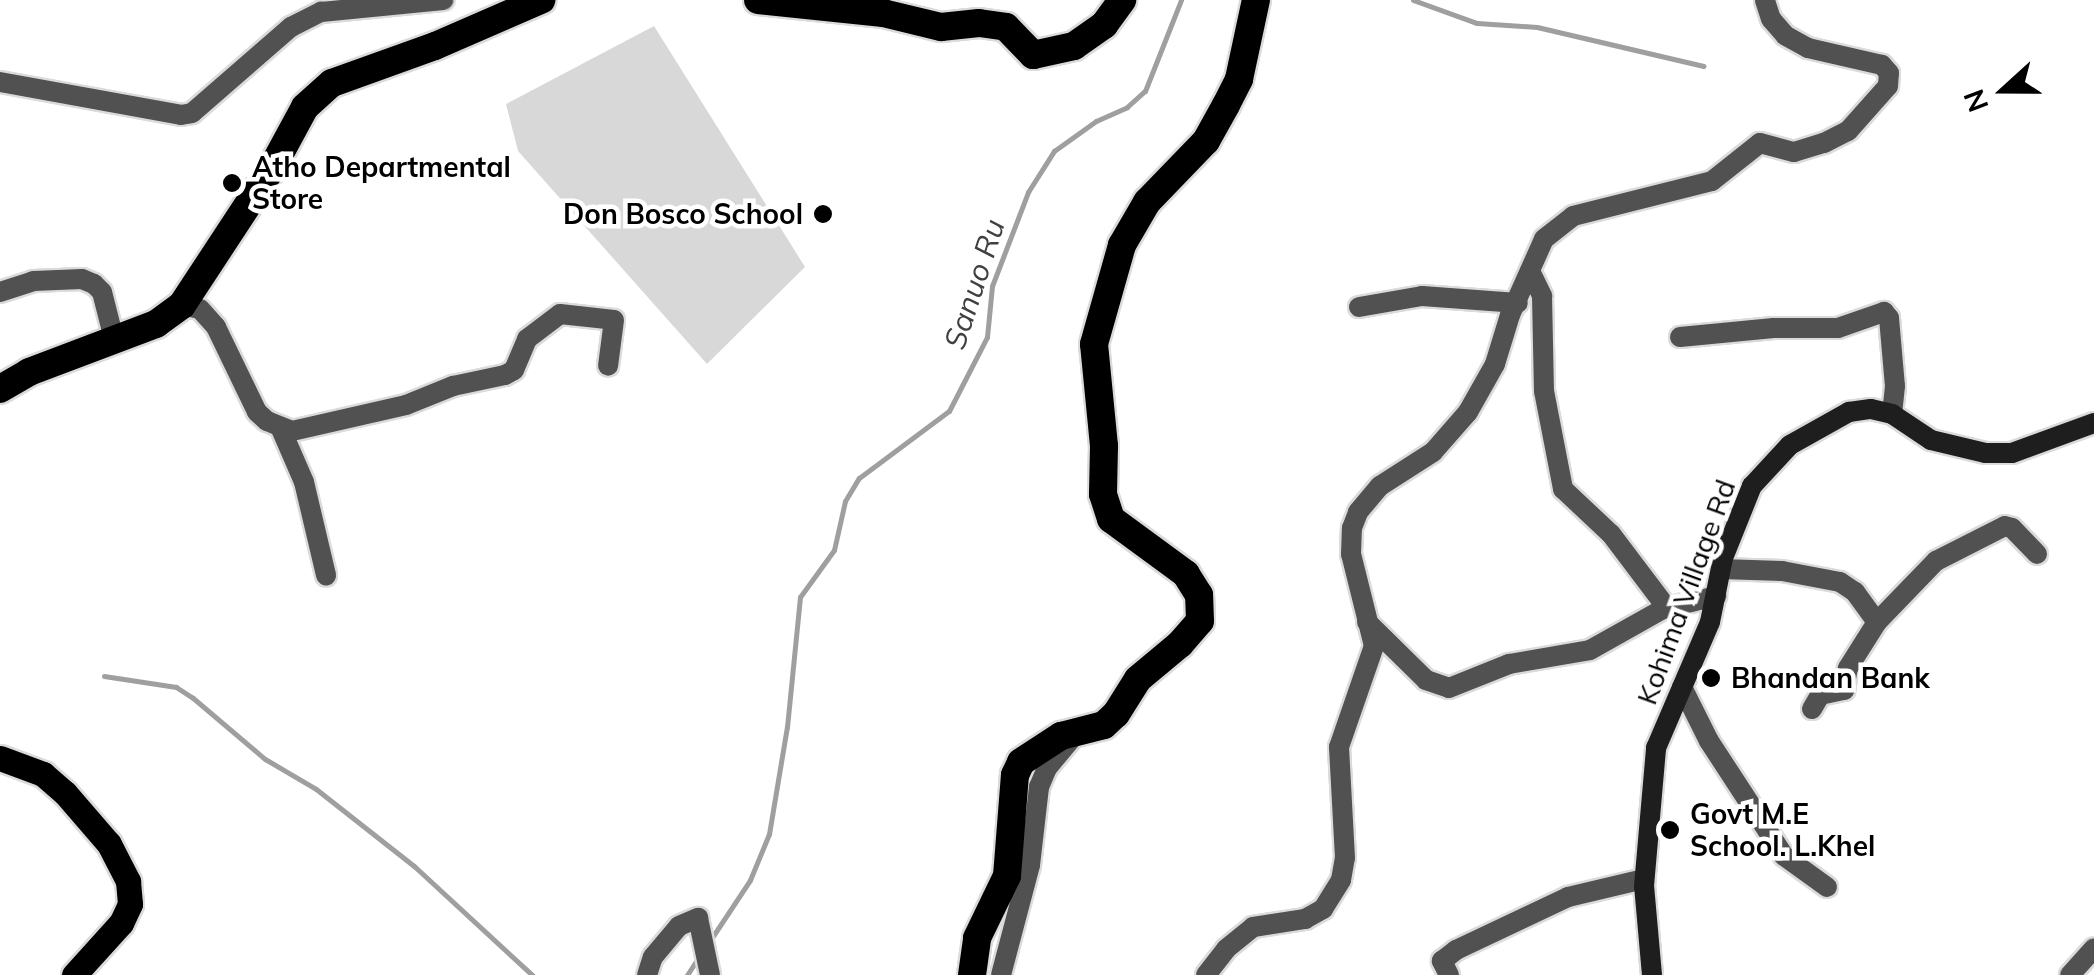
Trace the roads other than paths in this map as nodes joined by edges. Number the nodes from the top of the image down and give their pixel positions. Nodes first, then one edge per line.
1 (443, 0) edge
2 (541, 0) edge
3 (758, 0) edge
4 (1122, 0) edge
5 (1256, 0) edge
6 (1765, 0) edge
7 (420, 2) edge
8 (0, 82) edge
9 (1530, 271) junction
10 (0, 292) edge
11 (1518, 303) junction
12 (182, 305) junction
13 (1359, 307) dead end
14 (1680, 337) dead end
15 (114, 339) junction
16 (608, 366) dead end
17 (0, 388) edge
18 (1892, 414) junction
19 (2094, 423) edge
20 (281, 429) junction
21 (2038, 554) dead end
22 (1721, 568) junction
23 (326, 574) dead end
24 (1716, 596) junction
25 (1667, 608) junction
26 (1367, 622) junction
27 (1878, 622) junction
28 (1682, 688) junction
29 (1812, 708) dead end
30 (1080, 730) junction
31 (0, 758) edge
32 (1644, 879) junction
33 (1827, 887) dead end
34 (2094, 948) edge
35 (74, 975) edge
36 (647, 975) edge
37 (710, 975) edge
38 (972, 975) edge
39 (1001, 975) edge
40 (1206, 975) edge
41 (1449, 975) edge
42 (1652, 975) edge
43 (2070, 975) edge

1 - 7 street
2 - 12 highway
3 - 4 highway
5 - 30 highway
6 - 9 street
7 - 8 street
9 - 11 street
9 - 25 street
10 - 15 street
11 - 13 street
11 - 26 street
12 - 15 highway
12 - 20 street
14 - 18 street
15 - 17 highway
16 - 20 street
18 - 19 main road
18 - 22 main road, Kohima Village Rd
20 - 23 street
21 - 27 street
22 - 24 main road, Kohima Village Rd
22 - 27 street
24 - 25 street
24 - 28 main road, Kohima Village Rd
25 - 26 street
26 - 40 street
27 - 29 street
28 - 32 main road, Kohima Village Rd
28 - 33 street
30 - 38 highway
30 - 39 street
31 - 35 main road
32 - 41 street
32 - 42 main road, Kohima Village Rd
34 - 43 street
36 - 37 street

